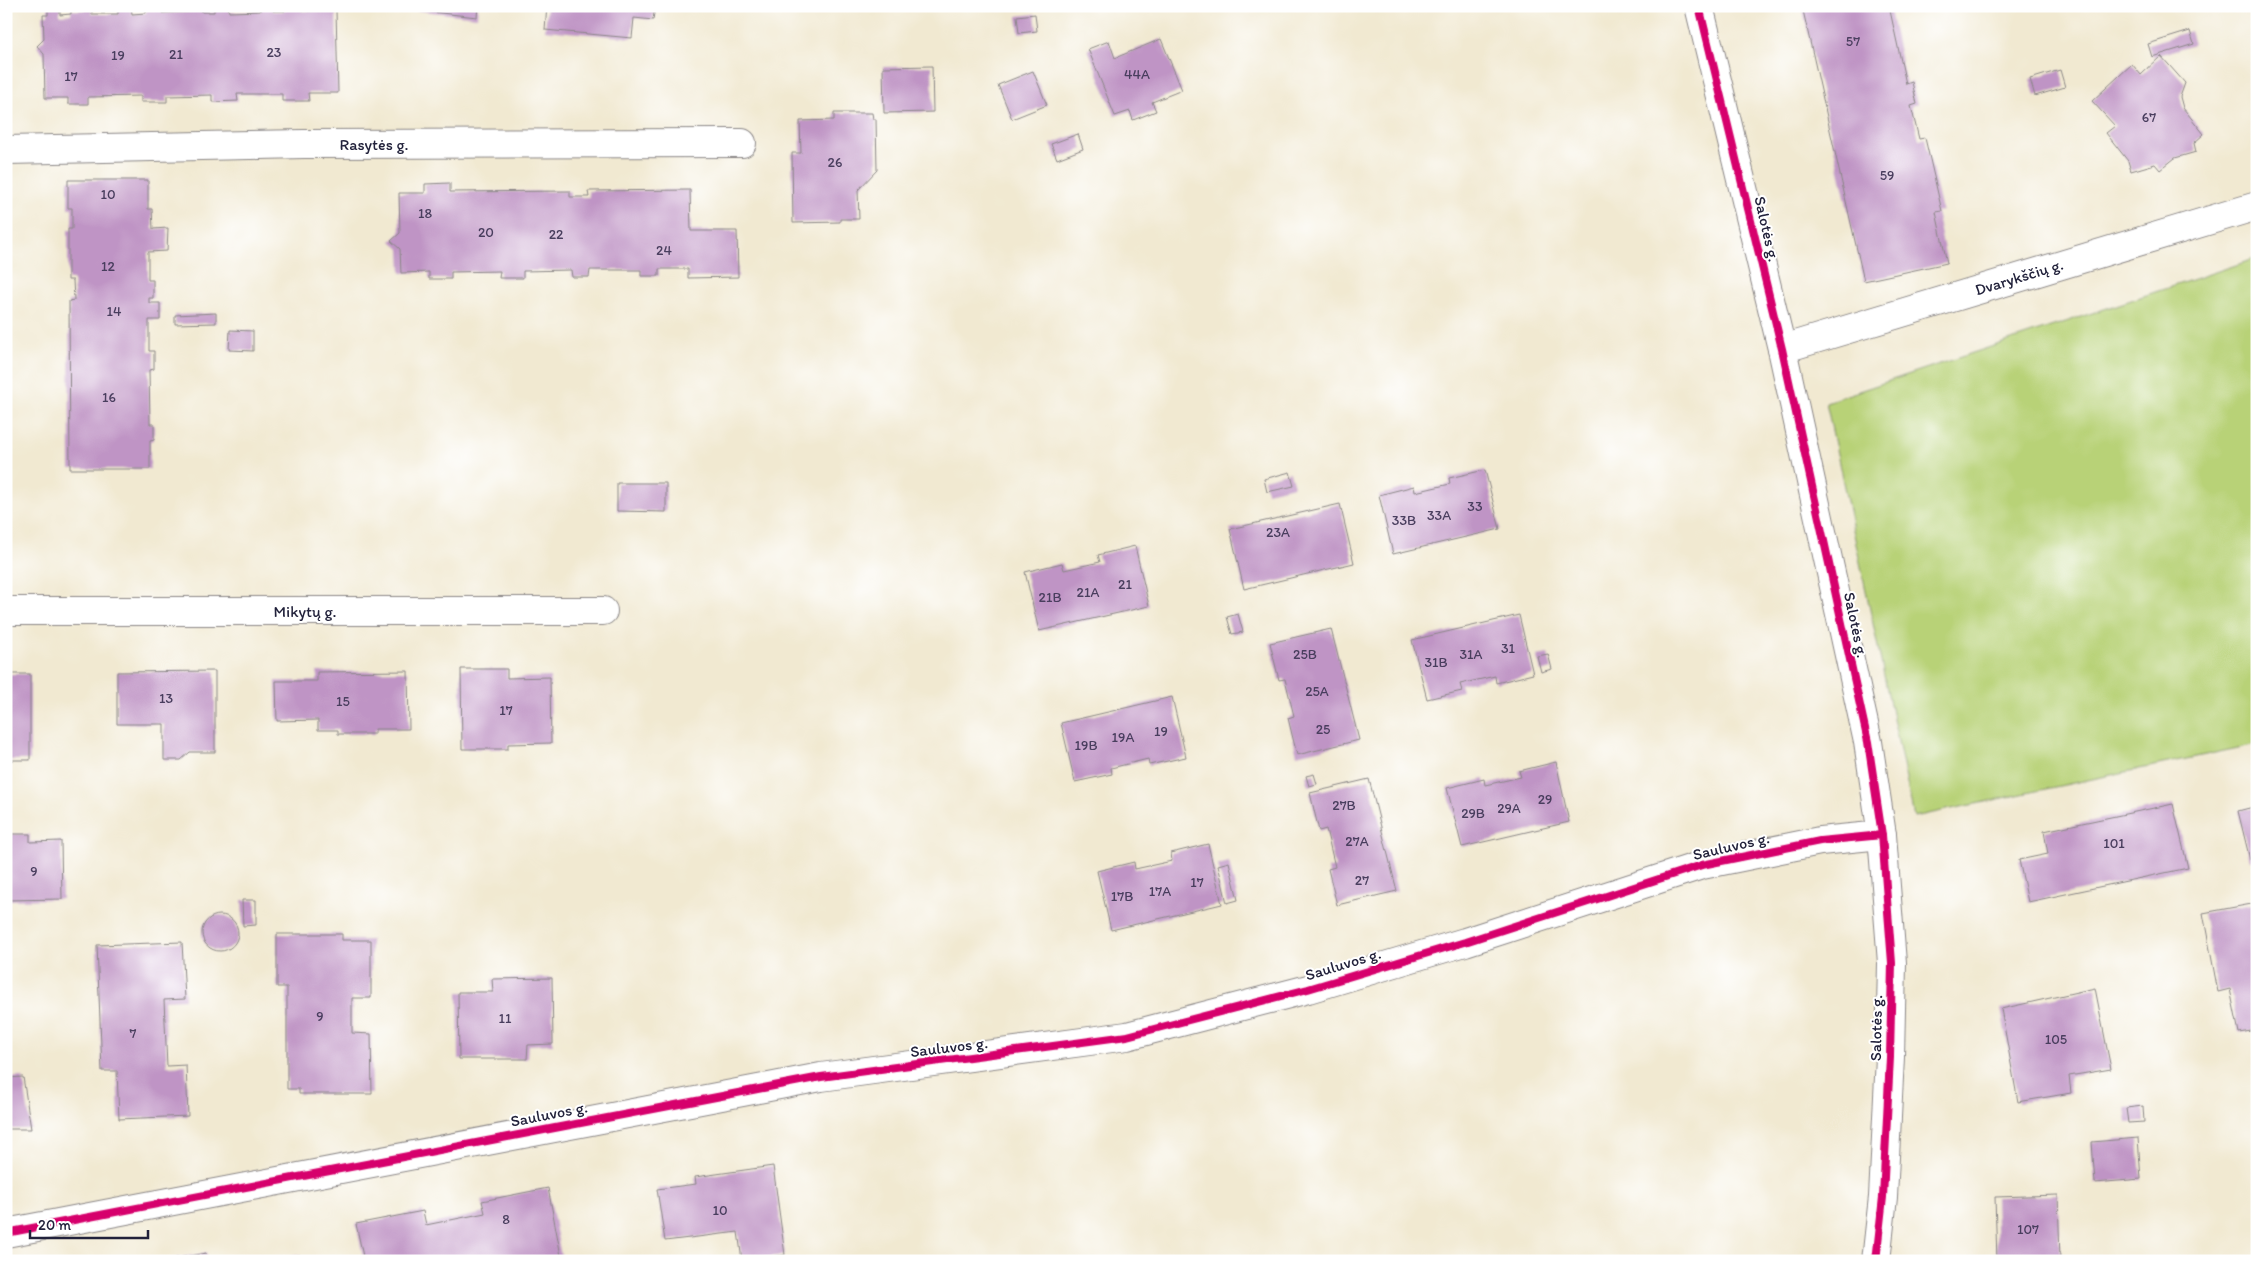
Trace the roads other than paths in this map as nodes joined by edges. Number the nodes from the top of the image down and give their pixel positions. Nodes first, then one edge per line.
1 (1699, 6) edge
2 (742, 143) dead end
3 (6, 150) edge
4 (2257, 206) edge
5 (1782, 349) junction
6 (6, 610) edge
7 (603, 611) dead end
8 (1882, 835) junction
9 (6, 1233) edge
10 (1876, 1261) edge

1 - 5 street, Salotės g.
2 - 3 street, Rasytės g.
4 - 5 street, Dvarykščių g.
5 - 8 street, Salotės g.
6 - 7 street, Mikytų g.
8 - 9 street, Sauluvos g.
8 - 10 street, Salotės g.

